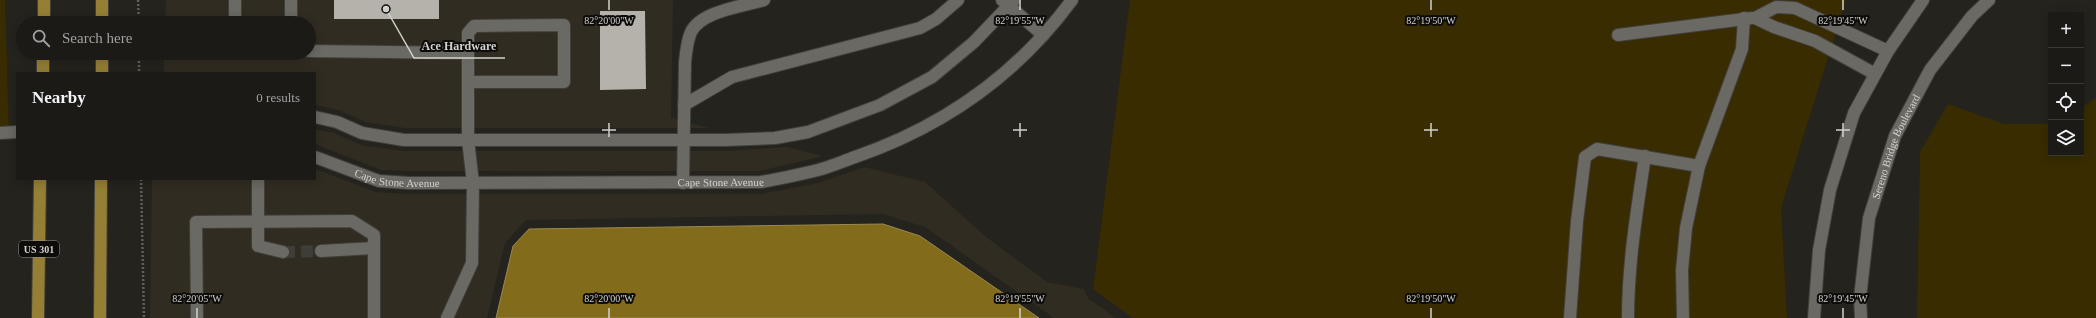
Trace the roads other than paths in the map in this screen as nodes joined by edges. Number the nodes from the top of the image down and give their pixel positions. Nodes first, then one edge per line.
1 (44, 0) edge
2 (102, 0) edge
3 (235, 0) edge
4 (291, 0) edge
5 (764, 0) edge
6 (958, 0) edge
7 (1072, 0) edge
8 (1923, 0) edge
9 (1989, 0) edge
10 (1008, 2) edge
11 (44, 16) edge
12 (102, 16) edge
13 (235, 16) edge
14 (290, 16) edge
15 (1750, 18) junction
16 (1043, 35) junction
17 (1618, 35) dead end
18 (316, 51) edge
19 (1888, 51) junction
20 (468, 53) junction
21 (43, 60) edge
22 (102, 60) edge
23 (43, 72) edge
24 (102, 72) edge
25 (1875, 74) junction
26 (468, 82) junction
27 (684, 105) junction
28 (316, 117) edge
29 (16, 132) edge
30 (0, 133) edge
31 (468, 140) junction
32 (684, 140) junction
33 (316, 156) edge
34 (1645, 156) junction
35 (1699, 166) junction
36 (40, 180) edge
37 (101, 180) edge
38 (258, 180) edge
39 (473, 182) junction
40 (683, 182) junction
41 (257, 220) junction
42 (374, 248) junction
43 (321, 251) tunnel mouth
44 (283, 252) tunnel mouth
45 (38, 318) edge
46 (100, 318) edge
47 (197, 318) edge
48 (374, 318) edge
49 (447, 318) edge
50 (1570, 318) edge
51 (1628, 318) edge
52 (1683, 318) edge
53 (1814, 318) edge
54 (1861, 318) edge

1 - 11 main road
2 - 12 main road
3 - 13 street
4 - 14 street
5 - 27 street
6 - 27 street
7 - 16 street, Cape Stone Avenue
8 - 19 street
9 - 54 street, Sereno Bridge Boulevard
10 - 16 street
10 - 32 street
15 - 17 street
15 - 19 street
15 - 25 street
15 - 35 street
16 - 40 street, Cape Stone Avenue
18 - 20 street
19 - 25 street
20 - 26 street
20 - 26 street
21 - 23 main road
22 - 24 main road
25 - 53 street
26 - 31 street
27 - 32 street
28 - 31 street
29 - 30 street
31 - 32 street
31 - 39 street
32 - 40 street
33 - 39 street, Cape Stone Avenue
34 - 35 street
34 - 50 street
34 - 51 street
35 - 52 street
36 - 45 main road, US 301
37 - 46 main road
38 - 41 street
39 - 40 street, Cape Stone Avenue
39 - 49 street
41 - 42 street
41 - 44 street
41 - 47 street
42 - 43 street
42 - 48 street

